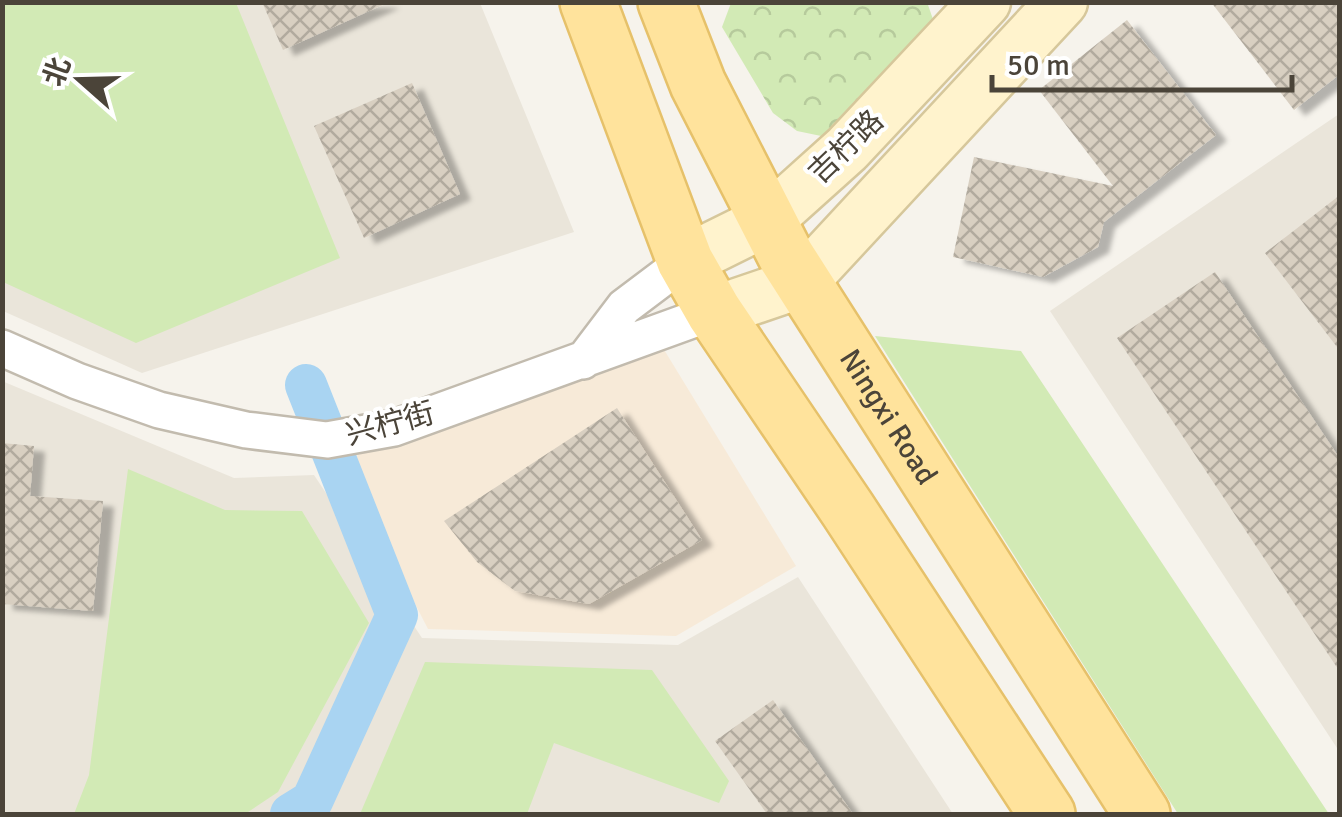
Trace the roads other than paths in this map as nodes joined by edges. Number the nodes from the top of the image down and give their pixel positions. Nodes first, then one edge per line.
1 (588, 2) edge
2 (666, 2) edge
3 (985, 2) edge
4 (1062, 2) edge
5 (768, 220) junction
6 (685, 261) junction
7 (802, 282) junction
8 (714, 312) junction
9 (2, 348) edge
10 (582, 362) junction
11 (1058, 684) junction
12 (991, 729) junction
13 (1047, 814) edge
14 (1142, 814) edge

1 - 6 main road
2 - 5 main road, Ningxi Road
3 - 5 main road, 吉柠路
4 - 7 main road
5 - 6 main road, 吉柠路
5 - 7 main road, Ningxi Road
6 - 8 main road
6 - 10 street
7 - 8 main road
7 - 11 main road, Ningxi Road
8 - 10 street, 兴柠街
8 - 12 main road
9 - 10 street, 兴柠街
11 - 12 main road
11 - 14 main road, Ningxi Road
12 - 13 main road

